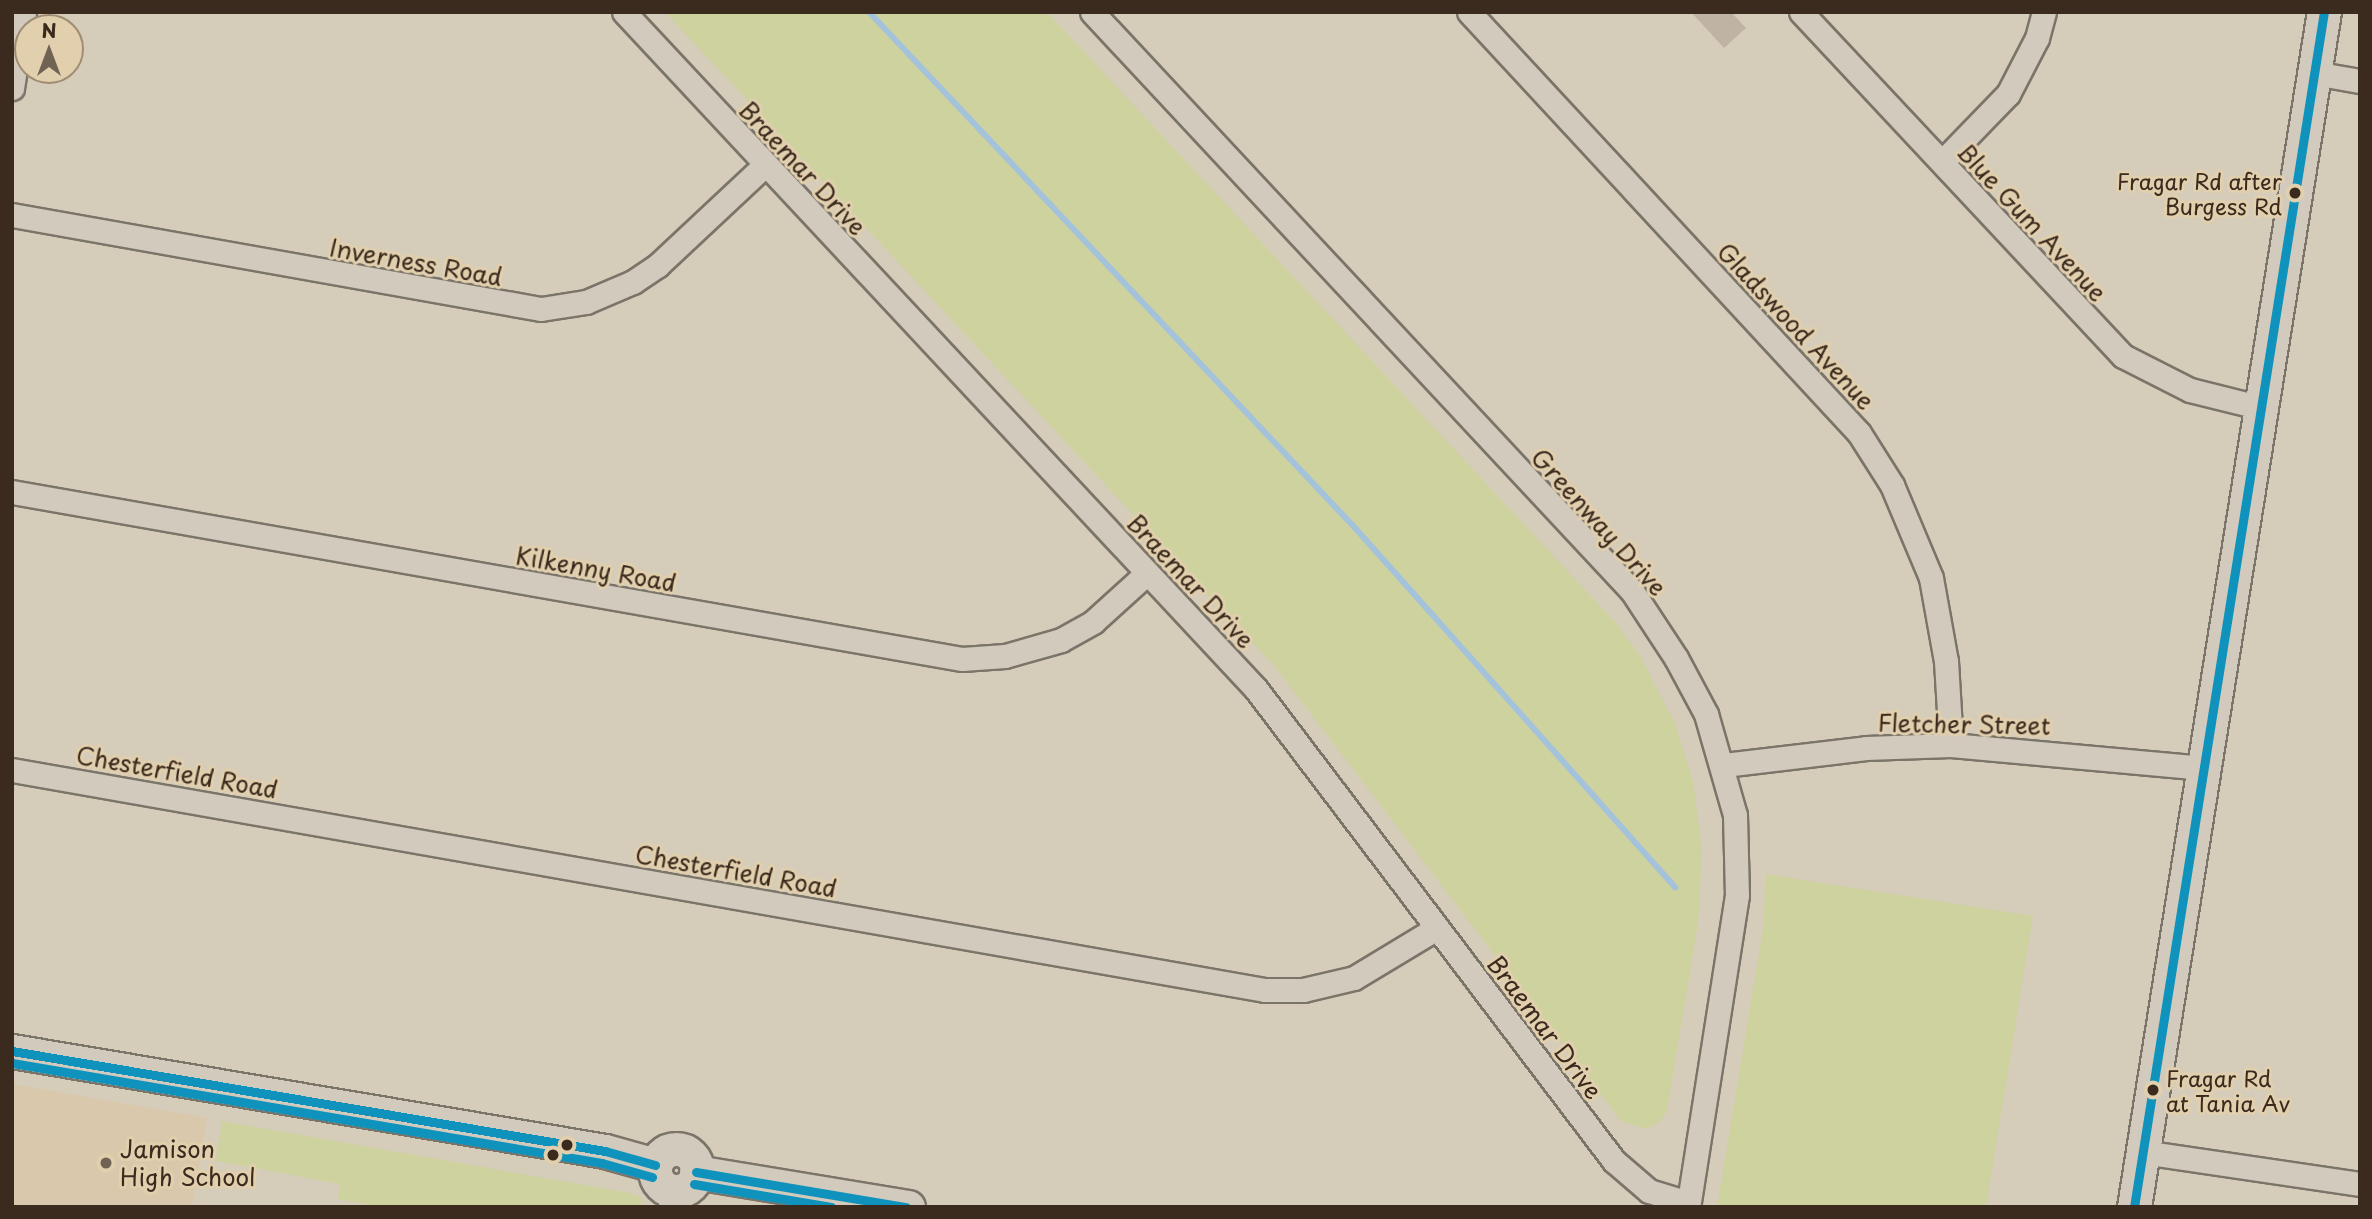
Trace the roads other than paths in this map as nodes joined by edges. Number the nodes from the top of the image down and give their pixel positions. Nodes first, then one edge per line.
1 (24, 12) edge
2 (624, 12) edge
3 (1092, 12) edge
4 (1469, 12) edge
5 (1801, 12) edge
6 (2044, 12) edge
7 (2324, 12) edge
8 (2315, 74) junction
9 (2360, 81) edge
10 (12, 88) edge
11 (1942, 162) junction
12 (765, 165) junction
13 (12, 215) edge
14 (2262, 408) junction
15 (12, 492) edge
16 (1147, 573) junction
17 (1951, 746) junction
18 (1724, 765) junction
19 (2204, 768) junction
20 (12, 770) edge
21 (1437, 928) junction
22 (12, 1051) edge
23 (2143, 1152) junction
24 (674, 1184) edge
25 (2360, 1184) edge
26 (1688, 1205) edge
27 (908, 1207) edge
28 (2134, 1207) edge

1 - 10 street
2 - 12 street, Braemar Drive
3 - 18 street, Greenway Drive
4 - 17 street, Gladswood Avenue
5 - 11 street, Blue Gum Avenue
6 - 11 street
7 - 8 street
8 - 9 street
8 - 14 street
11 - 14 street, Blue Gum Avenue
12 - 13 street, Inverness Road
12 - 16 street, Braemar Drive
14 - 19 street
15 - 16 street, Kilkenny Road
16 - 21 street, Braemar Drive
17 - 18 street, Fletcher Street
17 - 19 street, Fletcher Street
18 - 26 street, Greenway Drive
19 - 23 street
20 - 21 street, Chesterfield Road
21 - 26 street, Braemar Drive
22 - 24 street
23 - 25 street
23 - 28 street
24 - 27 street

